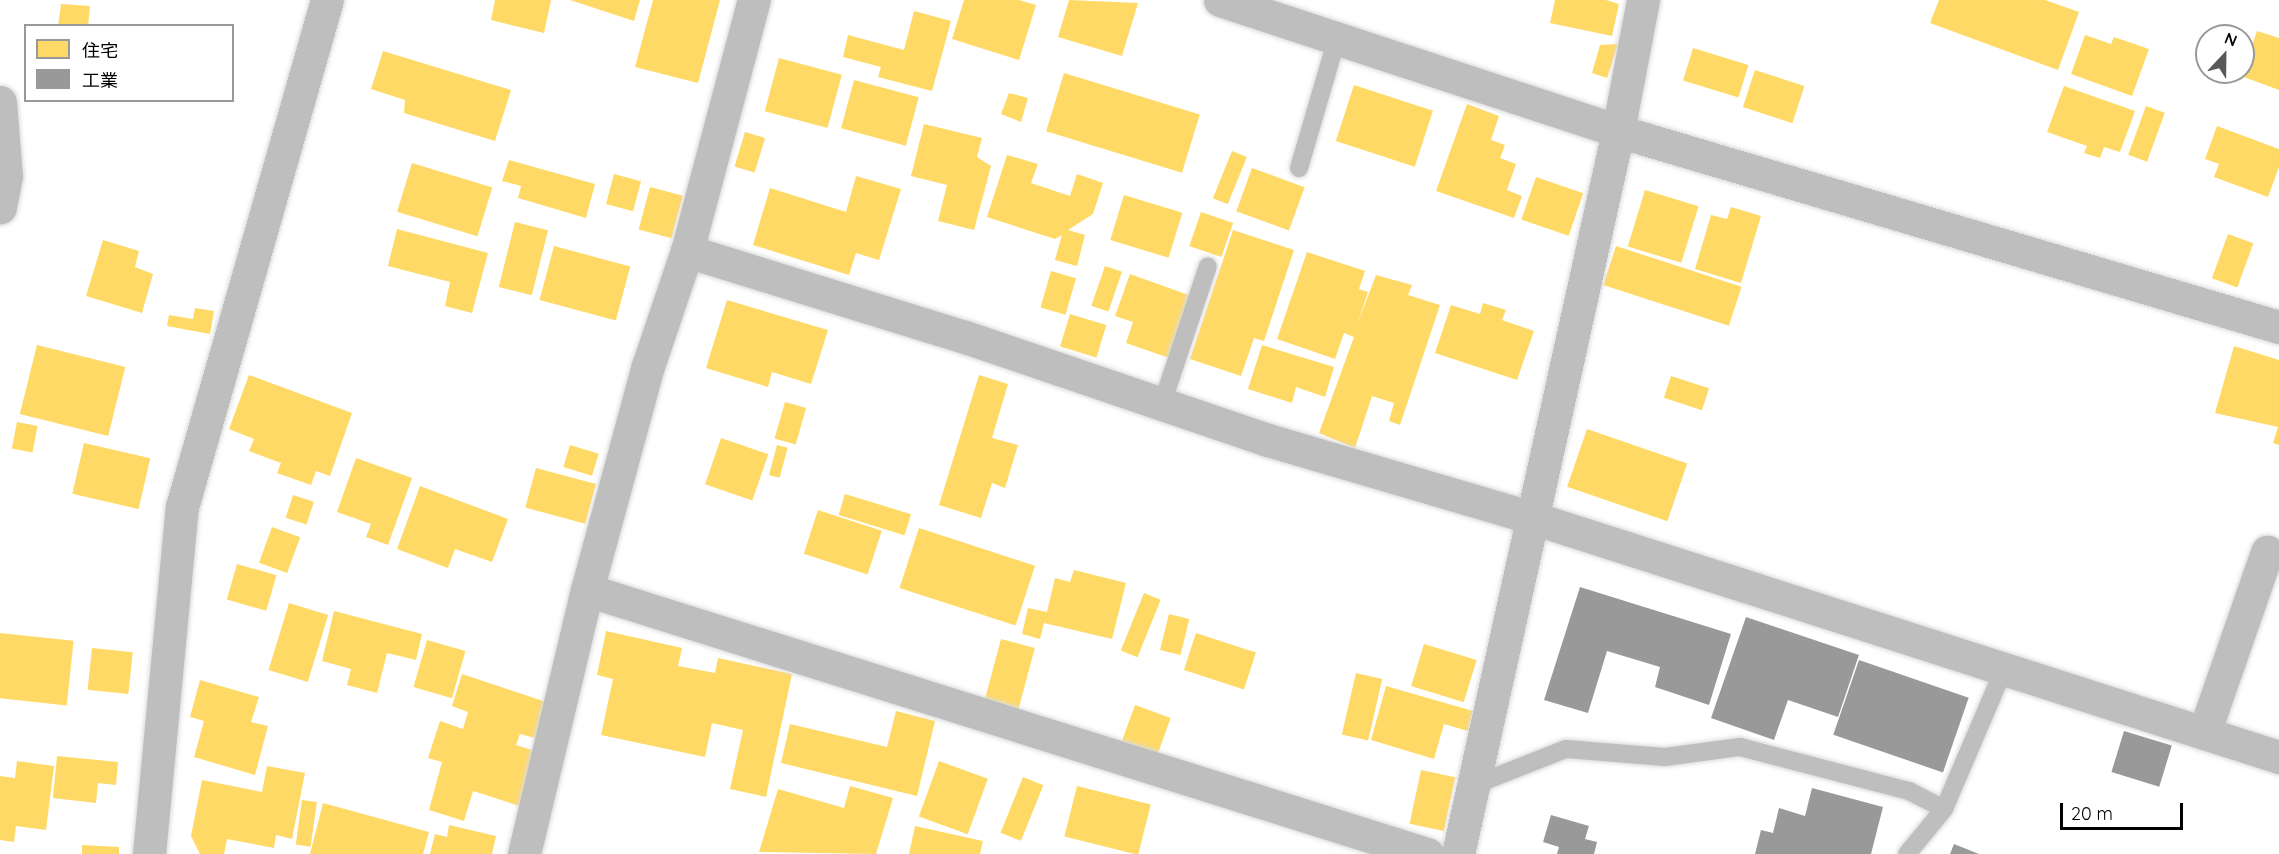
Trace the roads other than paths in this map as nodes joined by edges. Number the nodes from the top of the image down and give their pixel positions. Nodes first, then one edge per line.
1 (327, 0) edge
2 (754, 0) edge
3 (1220, 0) edge
4 (1643, 0) edge
5 (1337, 38) junction
6 (0, 102) edge
7 (1618, 131) junction
8 (1299, 168) dead end
9 (0, 207) edge
10 (687, 251) junction
11 (1208, 266) dead end
12 (2279, 327) edge
13 (1161, 404) junction
14 (1530, 518) junction
15 (2268, 552) dead end
16 (587, 590) junction
17 (2005, 668) junction
18 (2204, 733) junction
19 (2279, 757) edge
20 (1472, 786) junction
21 (1944, 810) junction
22 (149, 854) edge
23 (524, 854) edge
24 (1427, 854) edge
25 (1458, 854) edge
26 (1906, 854) edge

1 - 22 main road
2 - 10 main road
3 - 5 main road
4 - 7 main road
5 - 7 main road
5 - 8 lane
6 - 9 main road
7 - 12 main road
7 - 14 main road
10 - 13 main road
10 - 16 main road
11 - 13 lane
13 - 14 main road
14 - 17 main road
14 - 20 main road
15 - 18 main road
16 - 23 main road
16 - 24 main road
17 - 18 main road
17 - 21 lane
18 - 19 main road
20 - 21 lane
20 - 25 main road
21 - 26 lane

